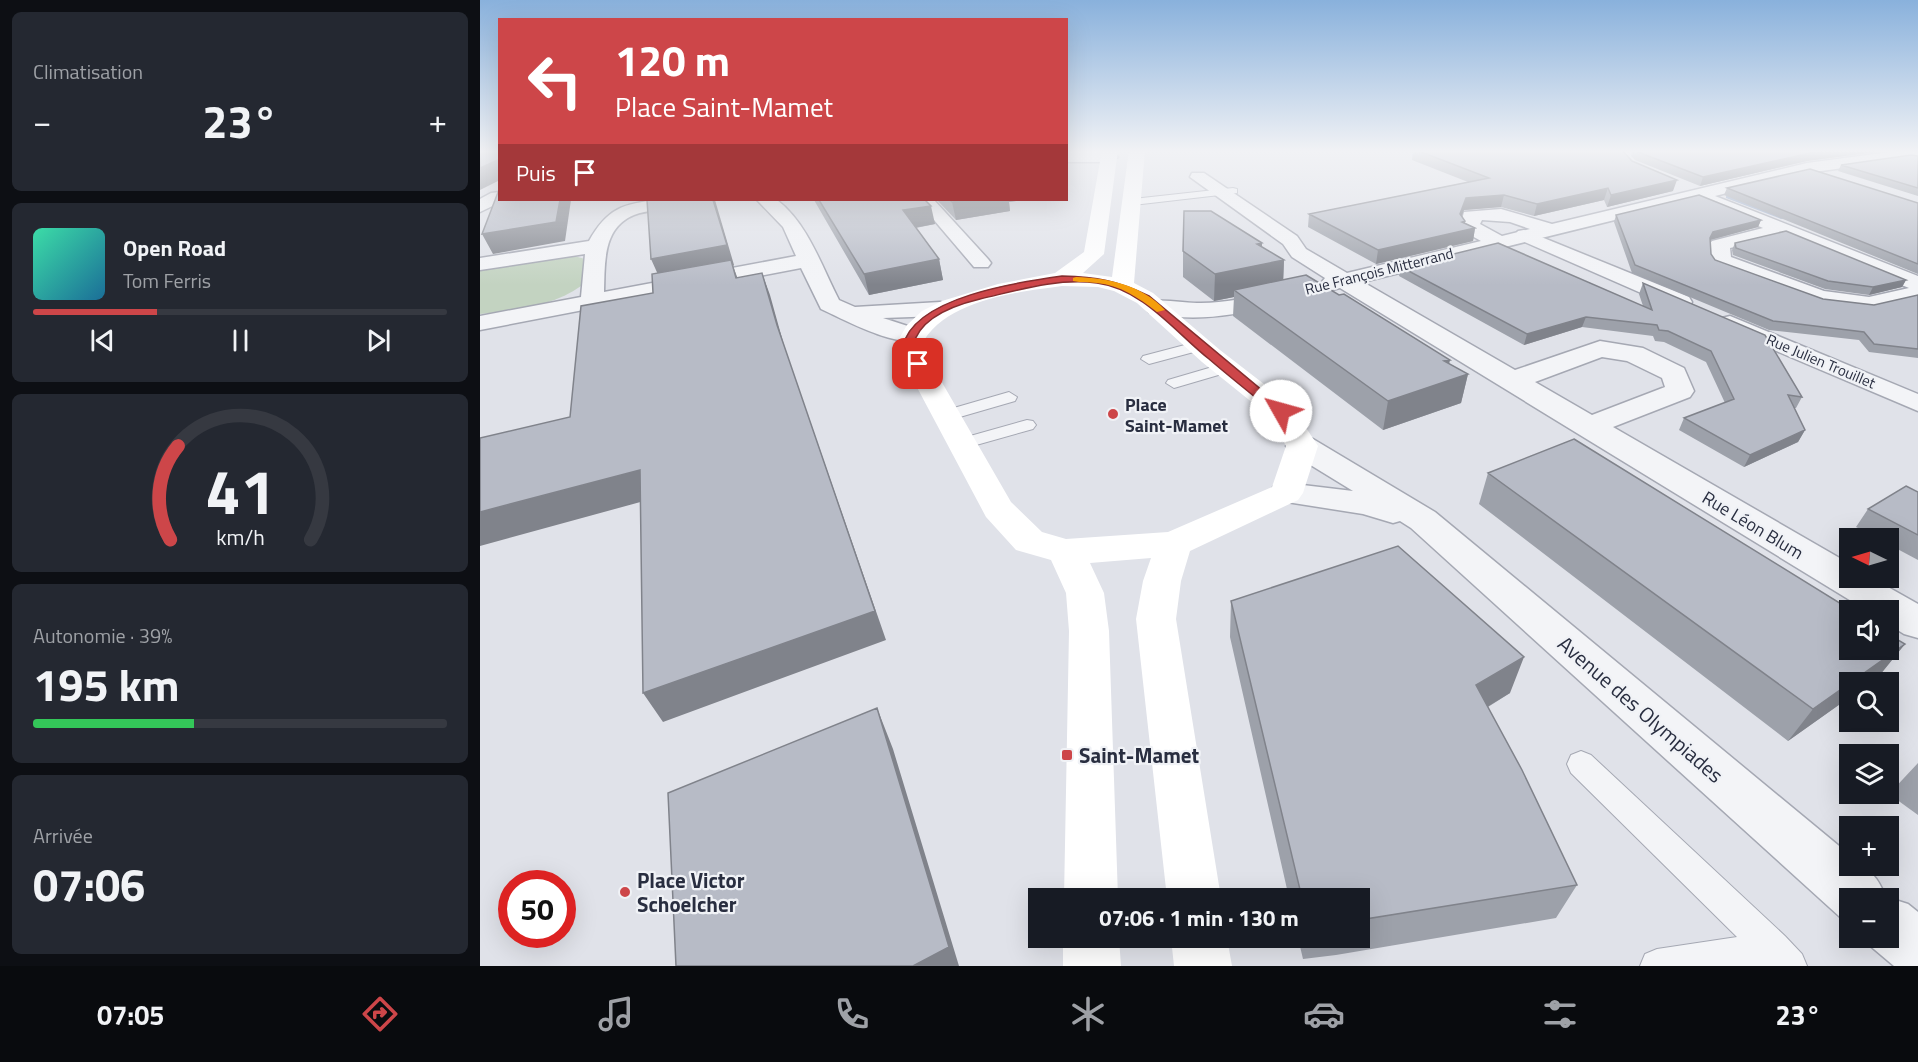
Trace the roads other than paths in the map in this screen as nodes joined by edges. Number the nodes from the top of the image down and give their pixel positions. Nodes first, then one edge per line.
1 (1103, 195) edge
2 (1134, 195) edge
3 (1172, 195) edge
4 (1228, 195) edge
5 (1692, 195) edge
6 (1699, 195) edge
7 (497, 197) edge
8 (767, 201) edge
9 (926, 201) edge
10 (1133, 202) junction
11 (676, 203) edge
12 (480, 206) edge
13 (1783, 229) junction
14 (1548, 230) junction
15 (1524, 235) junction
16 (1498, 242) junction
17 (596, 246) junction
18 (808, 260) junction
19 (981, 263) dead end
20 (480, 264) edge
21 (1062, 279) junction
22 (1343, 280) junction
23 (1918, 284) edge
24 (1122, 286) junction
25 (1918, 293) edge
26 (592, 302) junction
27 (829, 304) junction
28 (1157, 307) junction
29 (940, 309) junction
30 (1226, 310) junction
31 (480, 323) edge
32 (910, 335) junction
33 (1198, 344) junction
34 (1149, 359) dead end
35 (1226, 368) junction
36 (1511, 381) junction
37 (1174, 383) dead end
38 (1009, 397) dead end
39 (1918, 403) edge
40 (946, 416) junction
41 (1027, 425) dead end
42 (1588, 427) junction
43 (962, 444) junction
44 (1302, 446) junction
45 (1286, 493) junction
46 (1423, 520) junction
47 (1174, 544) junction
48 (1066, 552) junction
49 (1918, 623) edge
50 (1581, 764) dead end
51 (1091, 888) edge
52 (1193, 888) edge
53 (1847, 888) edge
54 (1899, 933) edge
55 (1091, 948) edge
56 (1200, 948) edge
57 (1918, 949) edge
58 (1782, 957) edge
59 (1092, 966) edge
60 (1203, 966) edge
61 (1657, 966) edge

1 - 21 main road
2 - 10 main road
3 - 10 lane
4 - 22 street, Rue Léon Blum
5 - 14 street, Rue François Mitterrand
6 - 13 street
7 - 12 street
8 - 18 street
9 - 19 street
10 - 24 main road
11 - 17 street
13 - 23 street
13 - 25 street
14 - 15 street, Rue François Mitterrand
14 - 16 street, Rue François Mitterrand
15 - 16 street, Rue François Mitterrand
15 - 39 street, Rue Julien Trouillet
16 - 22 street, Rue François Mitterrand
17 - 20 street
17 - 26 street
18 - 26 street
18 - 27 street
21 - 24 main road
21 - 29 main road
22 - 30 street, Rue François Mitterrand
22 - 36 street, Rue Léon Blum
24 - 28 main road
26 - 31 street
27 - 29 street
27 - 32 street
28 - 30 street, Rue François Mitterrand
28 - 33 main road
29 - 32 main road
30 - 33 street, Rue François Mitterrand
32 - 40 main road
33 - 34 lane
33 - 35 main road
35 - 37 lane
35 - 44 main road
36 - 42 street, Rue Léon Blum
36 - 42 street
38 - 40 lane
40 - 43 main road
41 - 43 lane
42 - 49 street, Rue Léon Blum
43 - 48 main road
44 - 45 main road
44 - 46 street, Avenue des Olympiades
45 - 46 street, Avenue des Olympiades
45 - 47 main road
46 - 53 street, Avenue des Olympiades
47 - 48 main road
47 - 52 main road
48 - 51 main road
50 - 58 lane
54 - 57 street
55 - 59 main road
56 - 60 main road
58 - 61 lane

